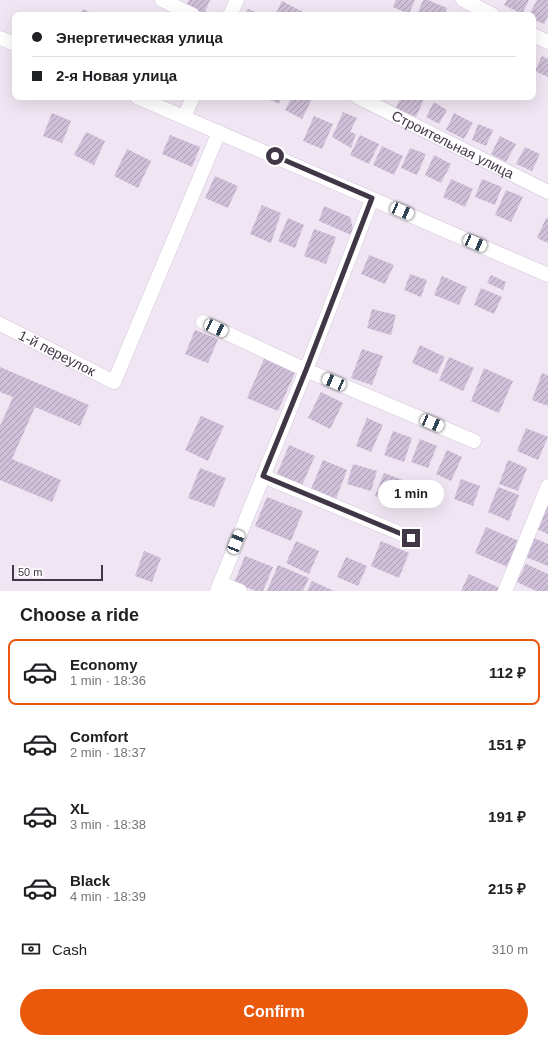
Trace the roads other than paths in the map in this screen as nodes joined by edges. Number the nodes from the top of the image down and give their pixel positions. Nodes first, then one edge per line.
1 (162, 0) edge
2 (237, 0) edge
3 (463, 0) edge
4 (187, 12) edge
5 (231, 12) edge
6 (487, 12) edge
7 (536, 36) edge
8 (0, 38) edge
9 (548, 42) edge
10 (12, 43) edge
11 (145, 100) edge
12 (192, 100) edge
13 (364, 100) edge
14 (184, 117) junction
15 (219, 132) junction
16 (547, 188) edge
17 (372, 198) junction
18 (548, 274) edge
19 (203, 322) dead end
20 (0, 324) edge
21 (306, 370) junction
22 (474, 441) dead end
23 (263, 476) junction
24 (548, 486) edge
25 (411, 538) dead end
26 (219, 587) edge
27 (240, 591) edge
28 (506, 591) edge

1 - 4 street
2 - 5 street
3 - 6 street
7 - 9 street
8 - 10 street
11 - 14 street
12 - 14 street
13 - 16 street, Строительная улица
14 - 15 street
15 - 17 street
15 - 20 street, 1-й переулок
17 - 18 street
17 - 21 street
19 - 21 street
21 - 22 street
21 - 23 street
23 - 25 street
23 - 26 street
24 - 28 street
26 - 27 street

